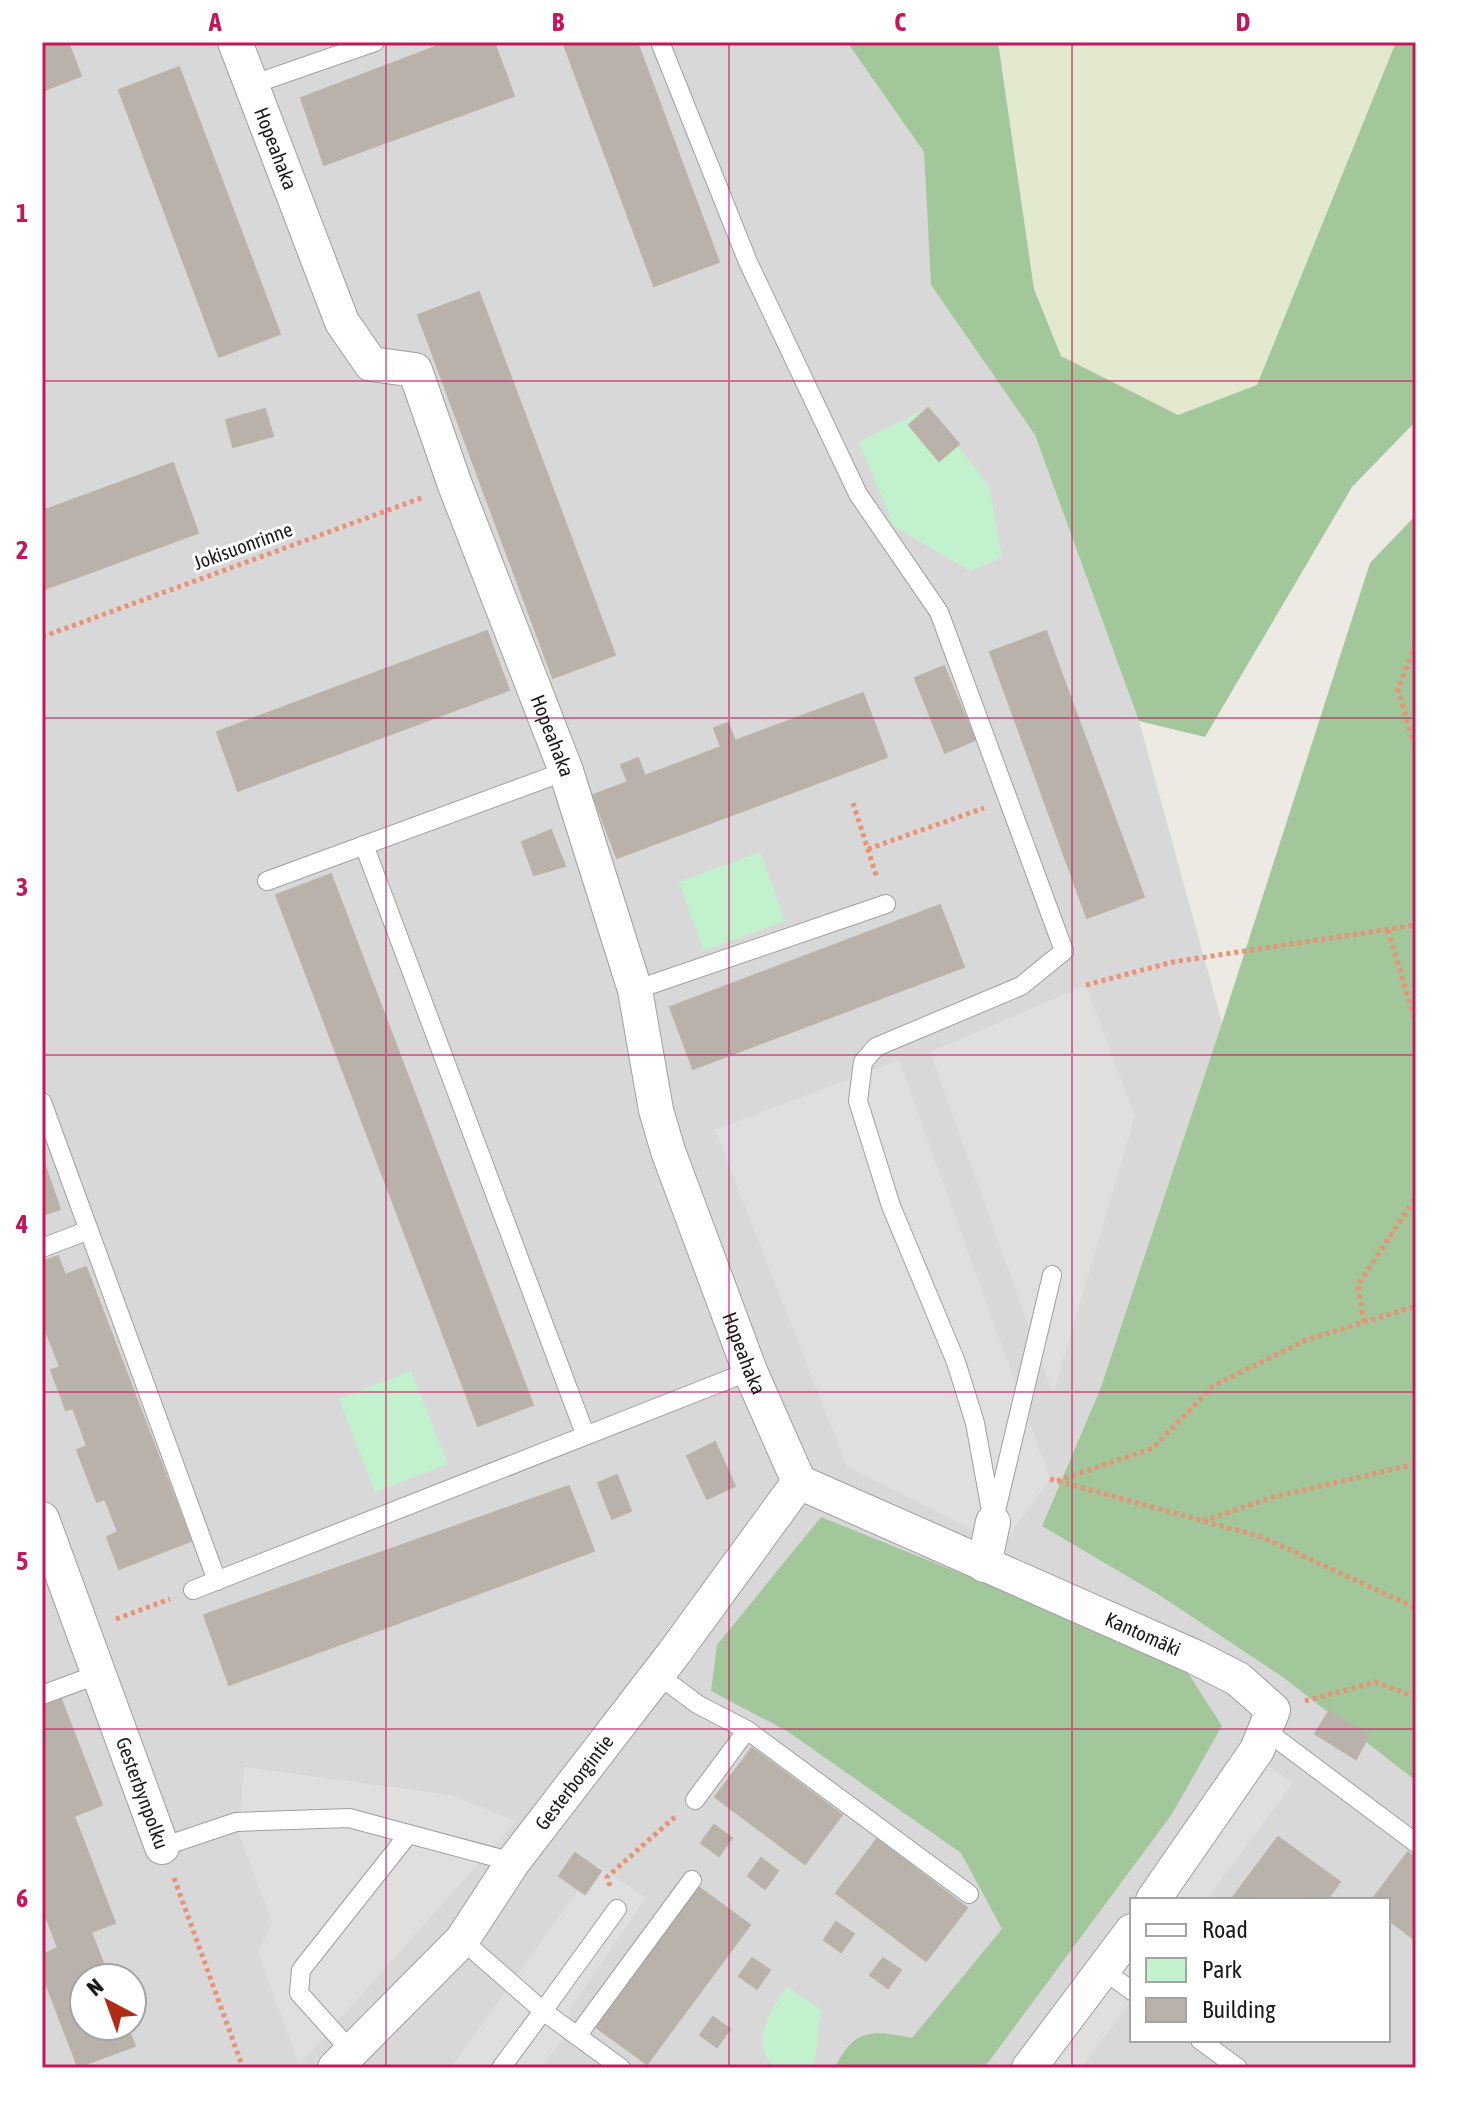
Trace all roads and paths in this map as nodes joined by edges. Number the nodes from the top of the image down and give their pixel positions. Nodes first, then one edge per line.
1 (235, 42) edge
2 (375, 42) edge
3 (660, 42) edge
4 (251, 85) junction
5 (455, 485) junction
6 (42, 637) edge
7 (1416, 644) edge
8 (1416, 751) edge
9 (566, 771) junction
10 (1008, 800) junction
11 (853, 803) dead end
12 (364, 845) junction
13 (868, 849) junction
14 (267, 881) dead end
15 (886, 904) joint
16 (1416, 925) edge
17 (1388, 930) junction
18 (1086, 985) dead end
19 (635, 990) junction
20 (1416, 1023) edge
21 (42, 1102) edge
22 (1416, 1197) edge
23 (89, 1230) junction
24 (42, 1248) edge
25 (1052, 1275) dead end
26 (1416, 1306) edge
27 (1364, 1322) junction
28 (750, 1371) junction
29 (585, 1434) junction
30 (1416, 1464) edge
31 (799, 1482) junction
32 (42, 1519) edge
33 (1202, 1521) junction
34 (993, 1522) junction
35 (984, 1565) junction
36 (217, 1581) junction
37 (193, 1590) joint
38 (1416, 1608) edge
39 (83, 1632) junction
40 (99, 1674) junction
41 (657, 1674) junction
42 (1416, 1689) edge
43 (1405, 1693) junction
44 (42, 1695) edge
45 (1416, 1697) edge
46 (1269, 1720) junction
47 (747, 1730) junction
48 (695, 1800) joint
49 (407, 1836) junction
50 (1416, 1843) edge
51 (162, 1847) junction
52 (513, 1862) junction
53 (692, 1880) dead end
54 (969, 1894) dead end
55 (1154, 1898) edge
56 (617, 1909) joint
57 (1130, 1934) edge
58 (462, 1940) junction
59 (1103, 1970) junction
60 (1130, 1990) edge
61 (543, 2011) junction
62 (577, 2036) junction
63 (1203, 2042) edge
64 (343, 2060) edge
65 (243, 2068) edge
66 (501, 2068) edge
67 (621, 2068) edge
68 (1029, 2068) edge
69 (1238, 2068) edge

1 - 4 street, Hopeahaka
2 - 4 lane
3 - 10 lane
4 - 5 street, Hopeahaka
5 - 6 path, Jokisuonrinne
5 - 9 street, Hopeahaka
7 - 8 path
9 - 12 lane
9 - 19 street, Hopeahaka
10 - 13 path
10 - 34 lane
11 - 13 path
12 - 14 lane
12 - 29 lane
13 - 15 path
15 - 19 lane
16 - 17 path
17 - 18 path
17 - 20 path
19 - 28 street, Hopeahaka
21 - 23 lane
22 - 27 path
23 - 24 lane
23 - 36 lane
25 - 34 lane
26 - 27 path
27 - 33 path
28 - 29 lane
28 - 31 street, Hopeahaka
29 - 36 lane
30 - 33 path
31 - 35 street, Kantomäki
31 - 41 street, Gesterborgintie
32 - 39 street, Gesterbynpolku
33 - 38 path
34 - 35 street
35 - 46 street, Kantomäki
36 - 37 lane
37 - 39 path
39 - 40 street, Gesterbynpolku
40 - 44 lane
40 - 51 street, Gesterbynpolku
41 - 47 lane
41 - 52 street, Gesterborgintie
42 - 43 path
43 - 45 path
43 - 46 path
46 - 50 lane
46 - 55 street
47 - 48 lane
47 - 54 lane
48 - 56 path
49 - 51 lane
49 - 52 lane
49 - 64 lane
51 - 65 path, Gesterbynpolku
52 - 58 street, Gesterborgintie
53 - 62 lane
56 - 61 lane
57 - 59 street
58 - 61 lane
58 - 64 street, Gesterborgintie
59 - 60 lane
59 - 68 street
61 - 62 lane
61 - 66 lane
62 - 67 lane
63 - 69 lane

